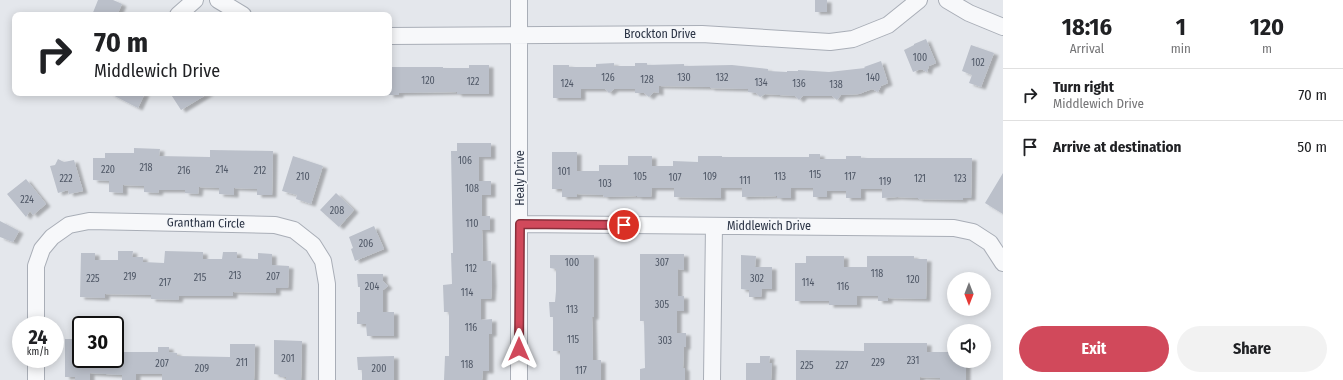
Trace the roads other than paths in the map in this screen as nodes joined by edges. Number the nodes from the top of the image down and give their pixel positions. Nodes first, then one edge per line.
1 (195, 0) edge
2 (218, 0) edge
3 (519, 0) edge
4 (919, 0) edge
5 (947, 0) edge
6 (181, 12) edge
7 (238, 12) edge
8 (1003, 26) edge
9 (519, 35) junction
10 (392, 36) edge
11 (520, 224) junction
12 (714, 226) junction
13 (1003, 263) edge
14 (36, 316) edge
15 (36, 368) edge
16 (36, 380) edge
17 (327, 380) edge
18 (519, 380) edge
19 (712, 380) edge

1 - 6 street
2 - 7 street
3 - 9 street, Healy Drive
4 - 9 street, Brockton Drive
5 - 8 street
9 - 10 street, Brockton Drive
9 - 11 street, Healy Drive
11 - 12 street, Middlewich Drive
11 - 18 street, Healy Drive
12 - 13 street, Middlewich Drive
12 - 19 street
14 - 17 street, Grantham Circle
15 - 16 street

